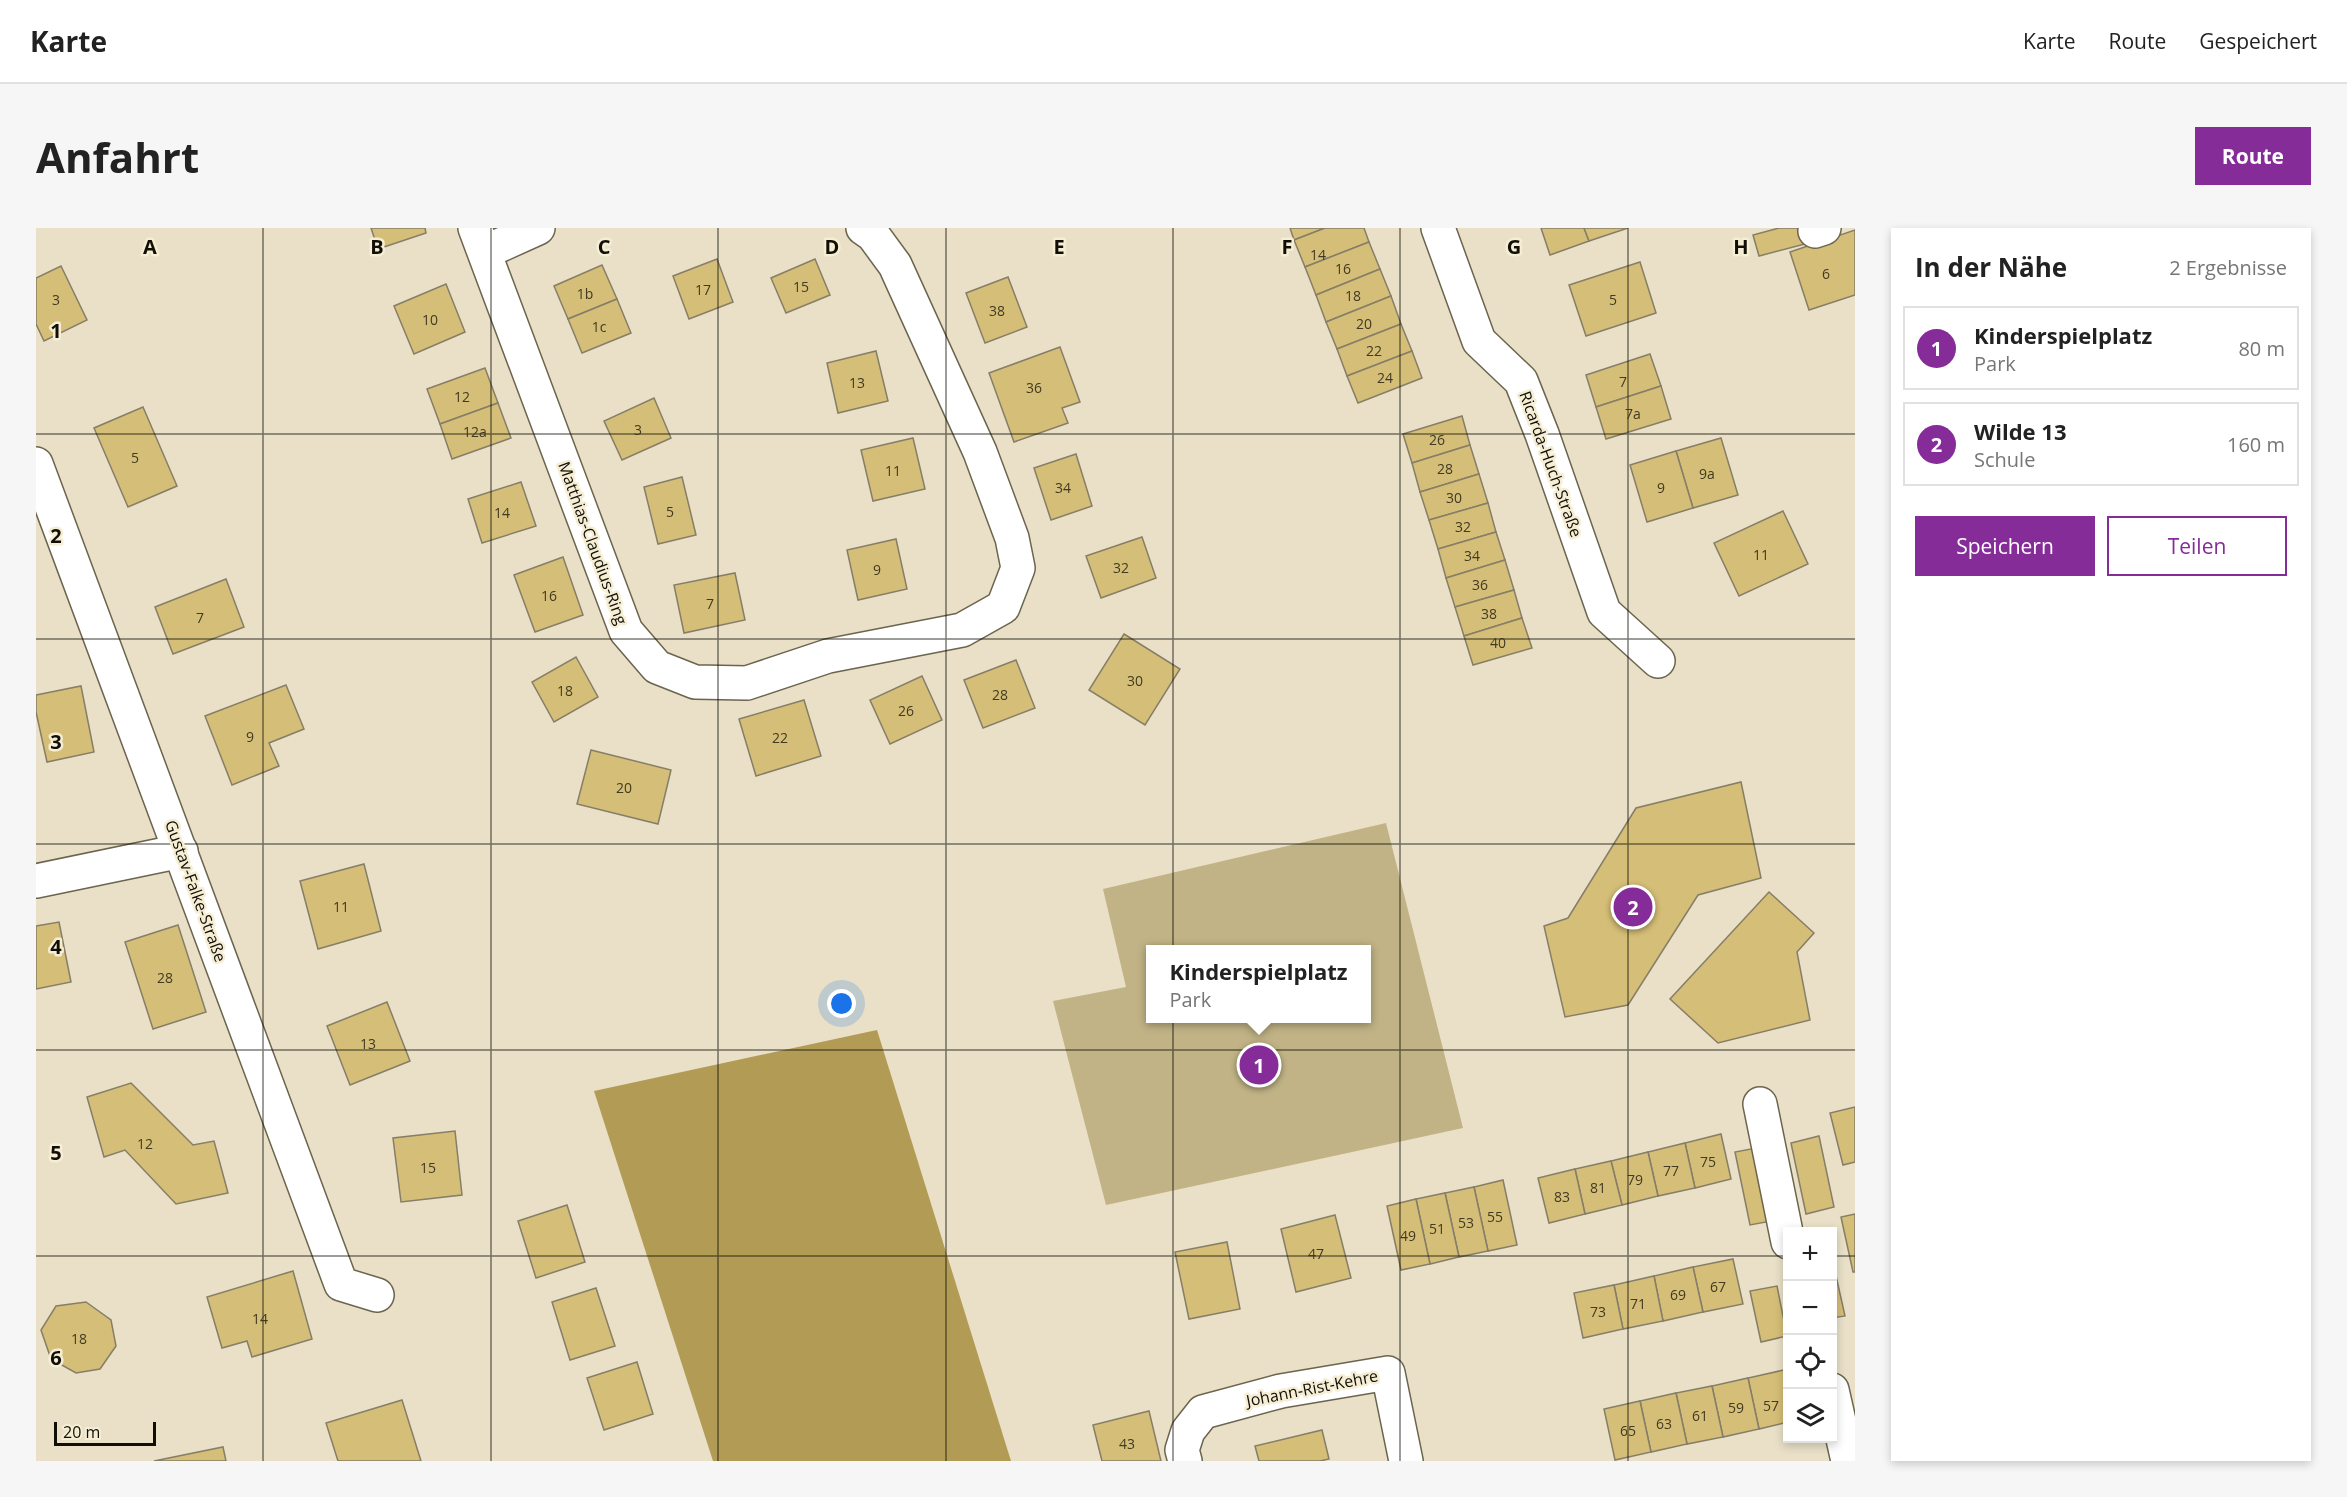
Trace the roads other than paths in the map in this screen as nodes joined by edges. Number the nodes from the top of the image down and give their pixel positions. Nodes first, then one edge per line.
1 (538, 228) edge
2 (863, 228) edge
3 (1438, 228) edge
4 (480, 240) edge
5 (36, 464) edge
6 (1658, 661) dead end
7 (181, 851) junction
8 (36, 881) edge
9 (1760, 1104) dead end
10 (1785, 1227) edge
11 (377, 1295) dead end
12 (1837, 1409) edge
13 (1185, 1461) edge
14 (1406, 1461) edge
15 (1848, 1461) edge

1 - 4 street, Matthias-Claudius-Ring
2 - 4 street, Matthias-Claudius-Ring
3 - 6 street, Ricarda-Huch-Straße
5 - 7 street, Gustav-Falke-Straße
7 - 8 street
7 - 11 street, Gustav-Falke-Straße
9 - 10 street
12 - 15 street
13 - 14 street, Johann-Rist-Kehre

